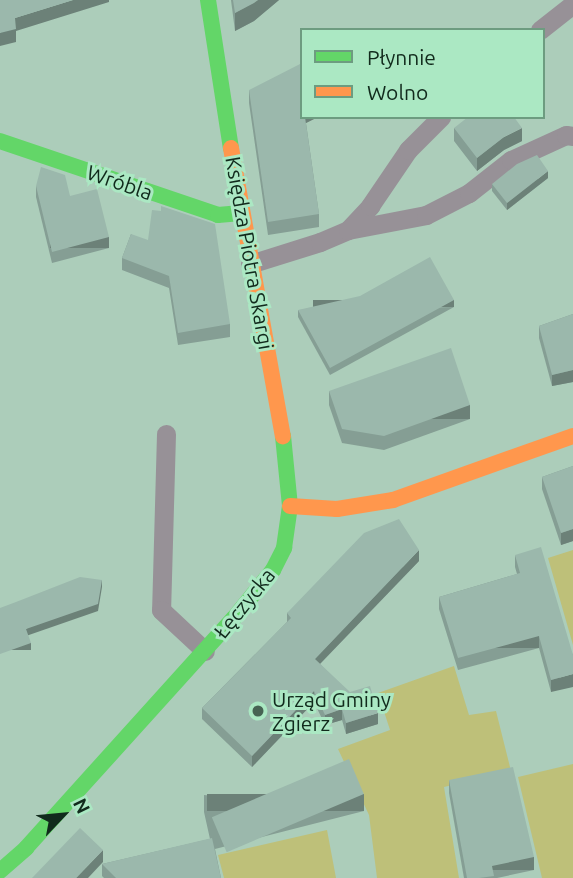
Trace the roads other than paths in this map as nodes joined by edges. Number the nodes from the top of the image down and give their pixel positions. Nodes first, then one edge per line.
1 (208, 0) edge
2 (573, 4) edge
3 (543, 28) edge
4 (439, 119) edge
5 (573, 136) edge
6 (0, 141) edge
7 (241, 213) junction
8 (348, 230) junction
9 (250, 264) junction
10 (166, 434) dead end
11 (573, 436) edge
12 (290, 506) junction
13 (205, 651) junction
14 (0, 871) edge

1 - 7 street, Księdza Piotra Skargi
2 - 3 lane
4 - 8 lane
5 - 8 lane
6 - 7 street, Wróbla
7 - 9 street, Księdza Piotra Skargi
8 - 9 lane
9 - 12 street, Księdza Piotra Skargi
10 - 13 lane
11 - 12 street
12 - 13 street, Łęczycka
13 - 14 street, Łęczycka

